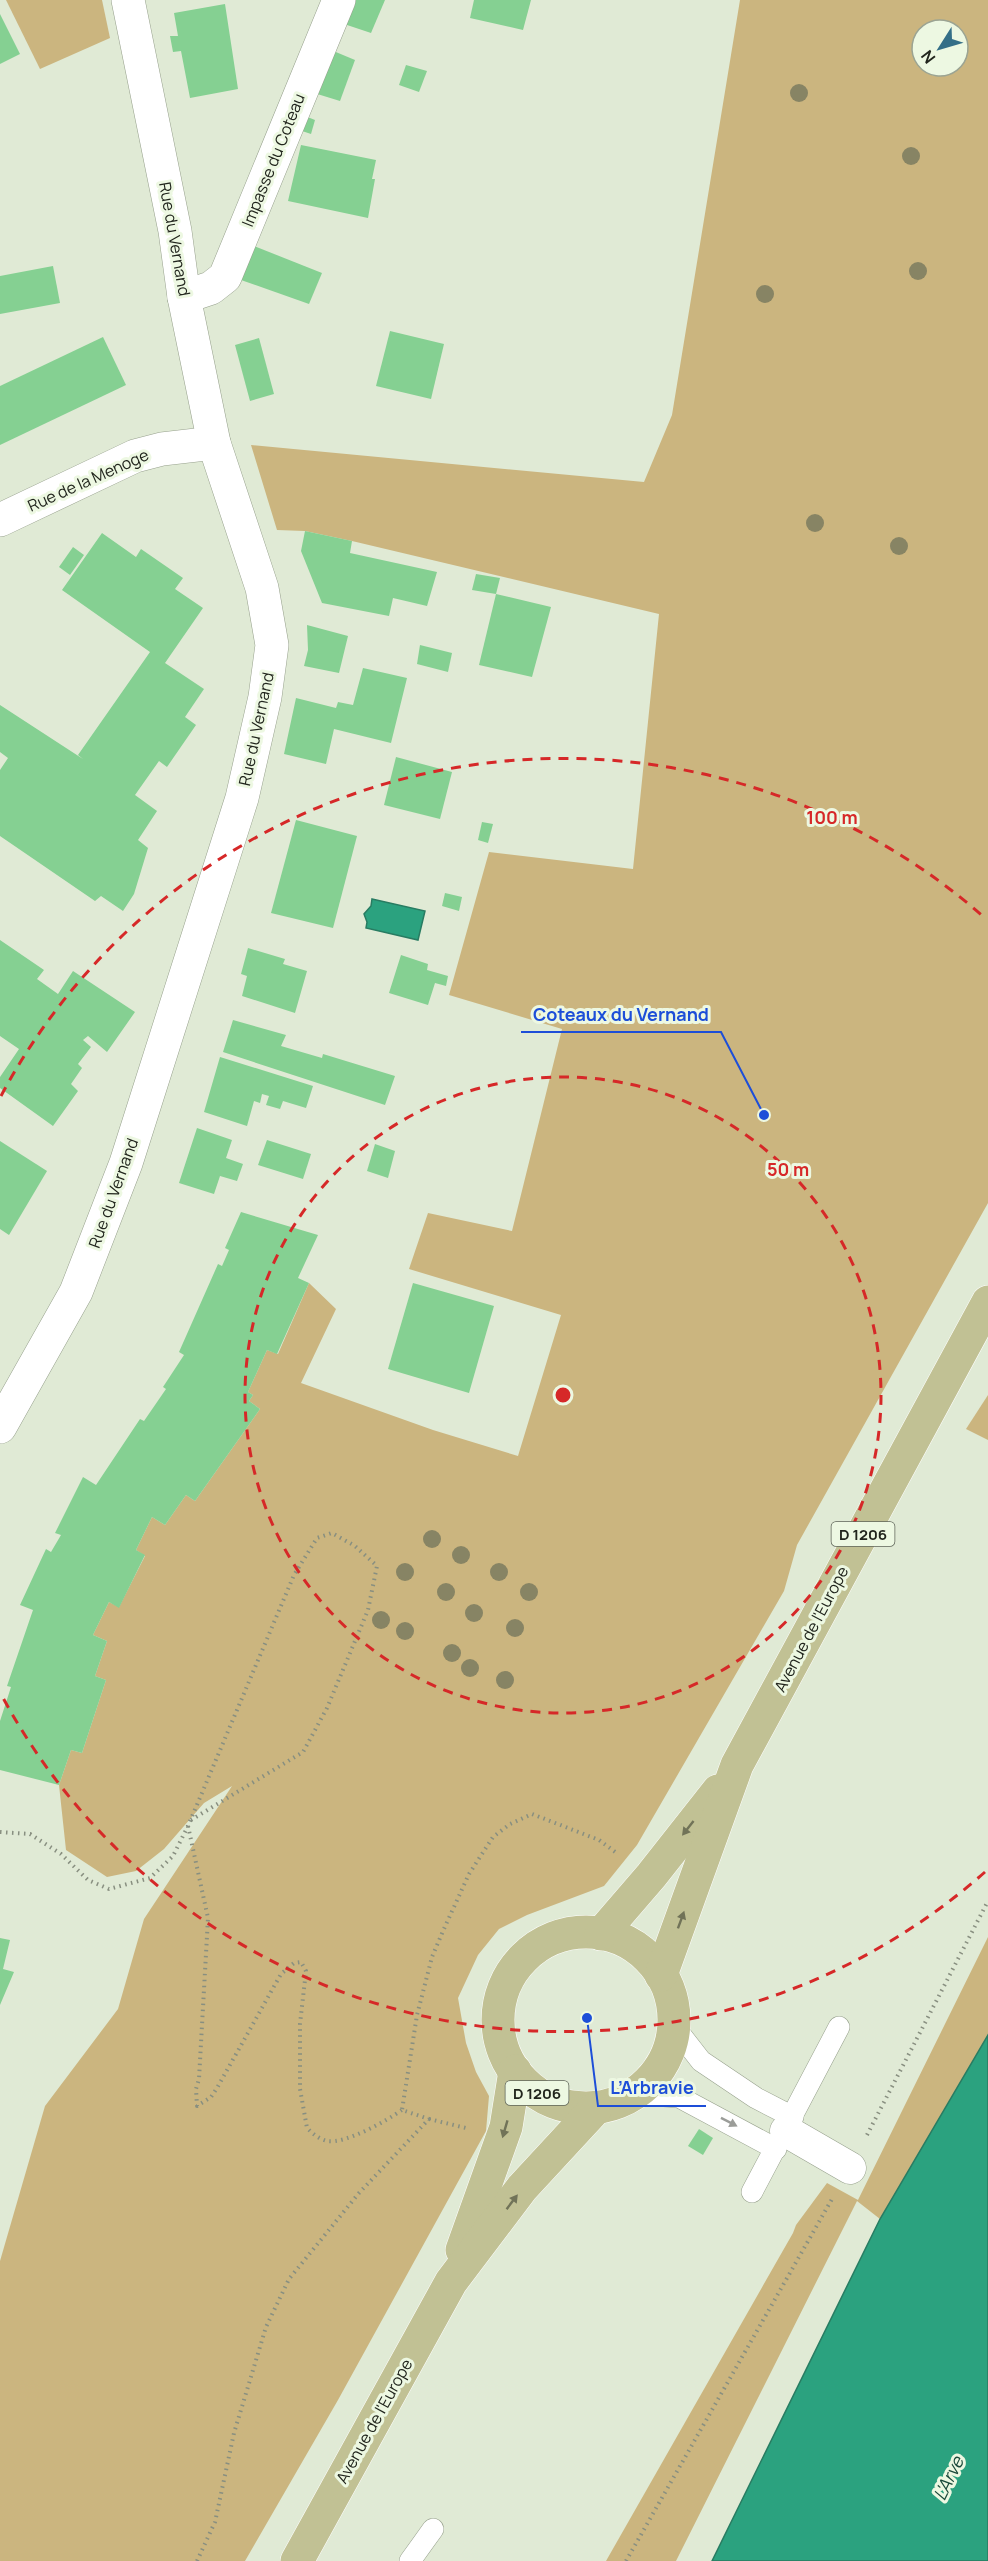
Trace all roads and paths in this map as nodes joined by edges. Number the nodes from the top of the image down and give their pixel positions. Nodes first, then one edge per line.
1 (128, 0) edge
2 (339, 0) edge
3 (184, 297) junction
4 (214, 443) junction
5 (0, 520) edge
6 (988, 1302) edge
7 (0, 1427) edge
8 (737, 1766) junction
9 (190, 1820) junction
10 (188, 1826) junction
11 (0, 1832) edge
12 (651, 1876) junction
13 (988, 1901) edge
14 (601, 1934) junction
15 (661, 1974) junction
16 (673, 2025) junction
17 (839, 2027) dead end
18 (515, 2071) junction
19 (634, 2094) junction
20 (596, 2108) junction
21 (402, 2110) junction
22 (785, 2132) junction
23 (850, 2168) junction
24 (752, 2192) dead end
25 (451, 2282) junction
26 (433, 2529) dead end
27 (197, 2561) edge
28 (297, 2561) edge
29 (410, 2561) edge
30 (626, 2561) edge

1 - 3 street, Rue du Vernand
2 - 3 street, Impasse du Coteau
3 - 4 street, Rue du Vernand
4 - 5 street, Rue de la Menoge
4 - 7 street, Rue du Vernand
6 - 8 main road, Avenue de l'Europe / D 1206
8 -> 12 main road, Avenue de l'Europe / D 1206
15 -> 8 main road, Avenue de l'Europe / D 1206
9 - 9 path
9 - 10 path
10 - 11 path
10 - 21 path
12 - 14 main road, Avenue de l'Europe / D 1206
12 - 21 path
13 - 23 path
14 - 15 main road, D 1206
14 - 18 main road, D 1206
15 - 16 main road, D 1206
16 - 19 main road, D 1206
16 - 22 lane
17 - 22 lane
18 - 20 main road, D 1206
18 -> 25 main road, Avenue de l'Europe / D 1206
19 - 20 main road, D 1206
19 -> 22 lane
25 -> 20 main road, Avenue de l'Europe / D 1206
21 - 27 path
22 - 23 street
22 - 24 lane
23 - 30 path
25 - 28 main road, Avenue de l'Europe / D 1206
26 - 29 lane

